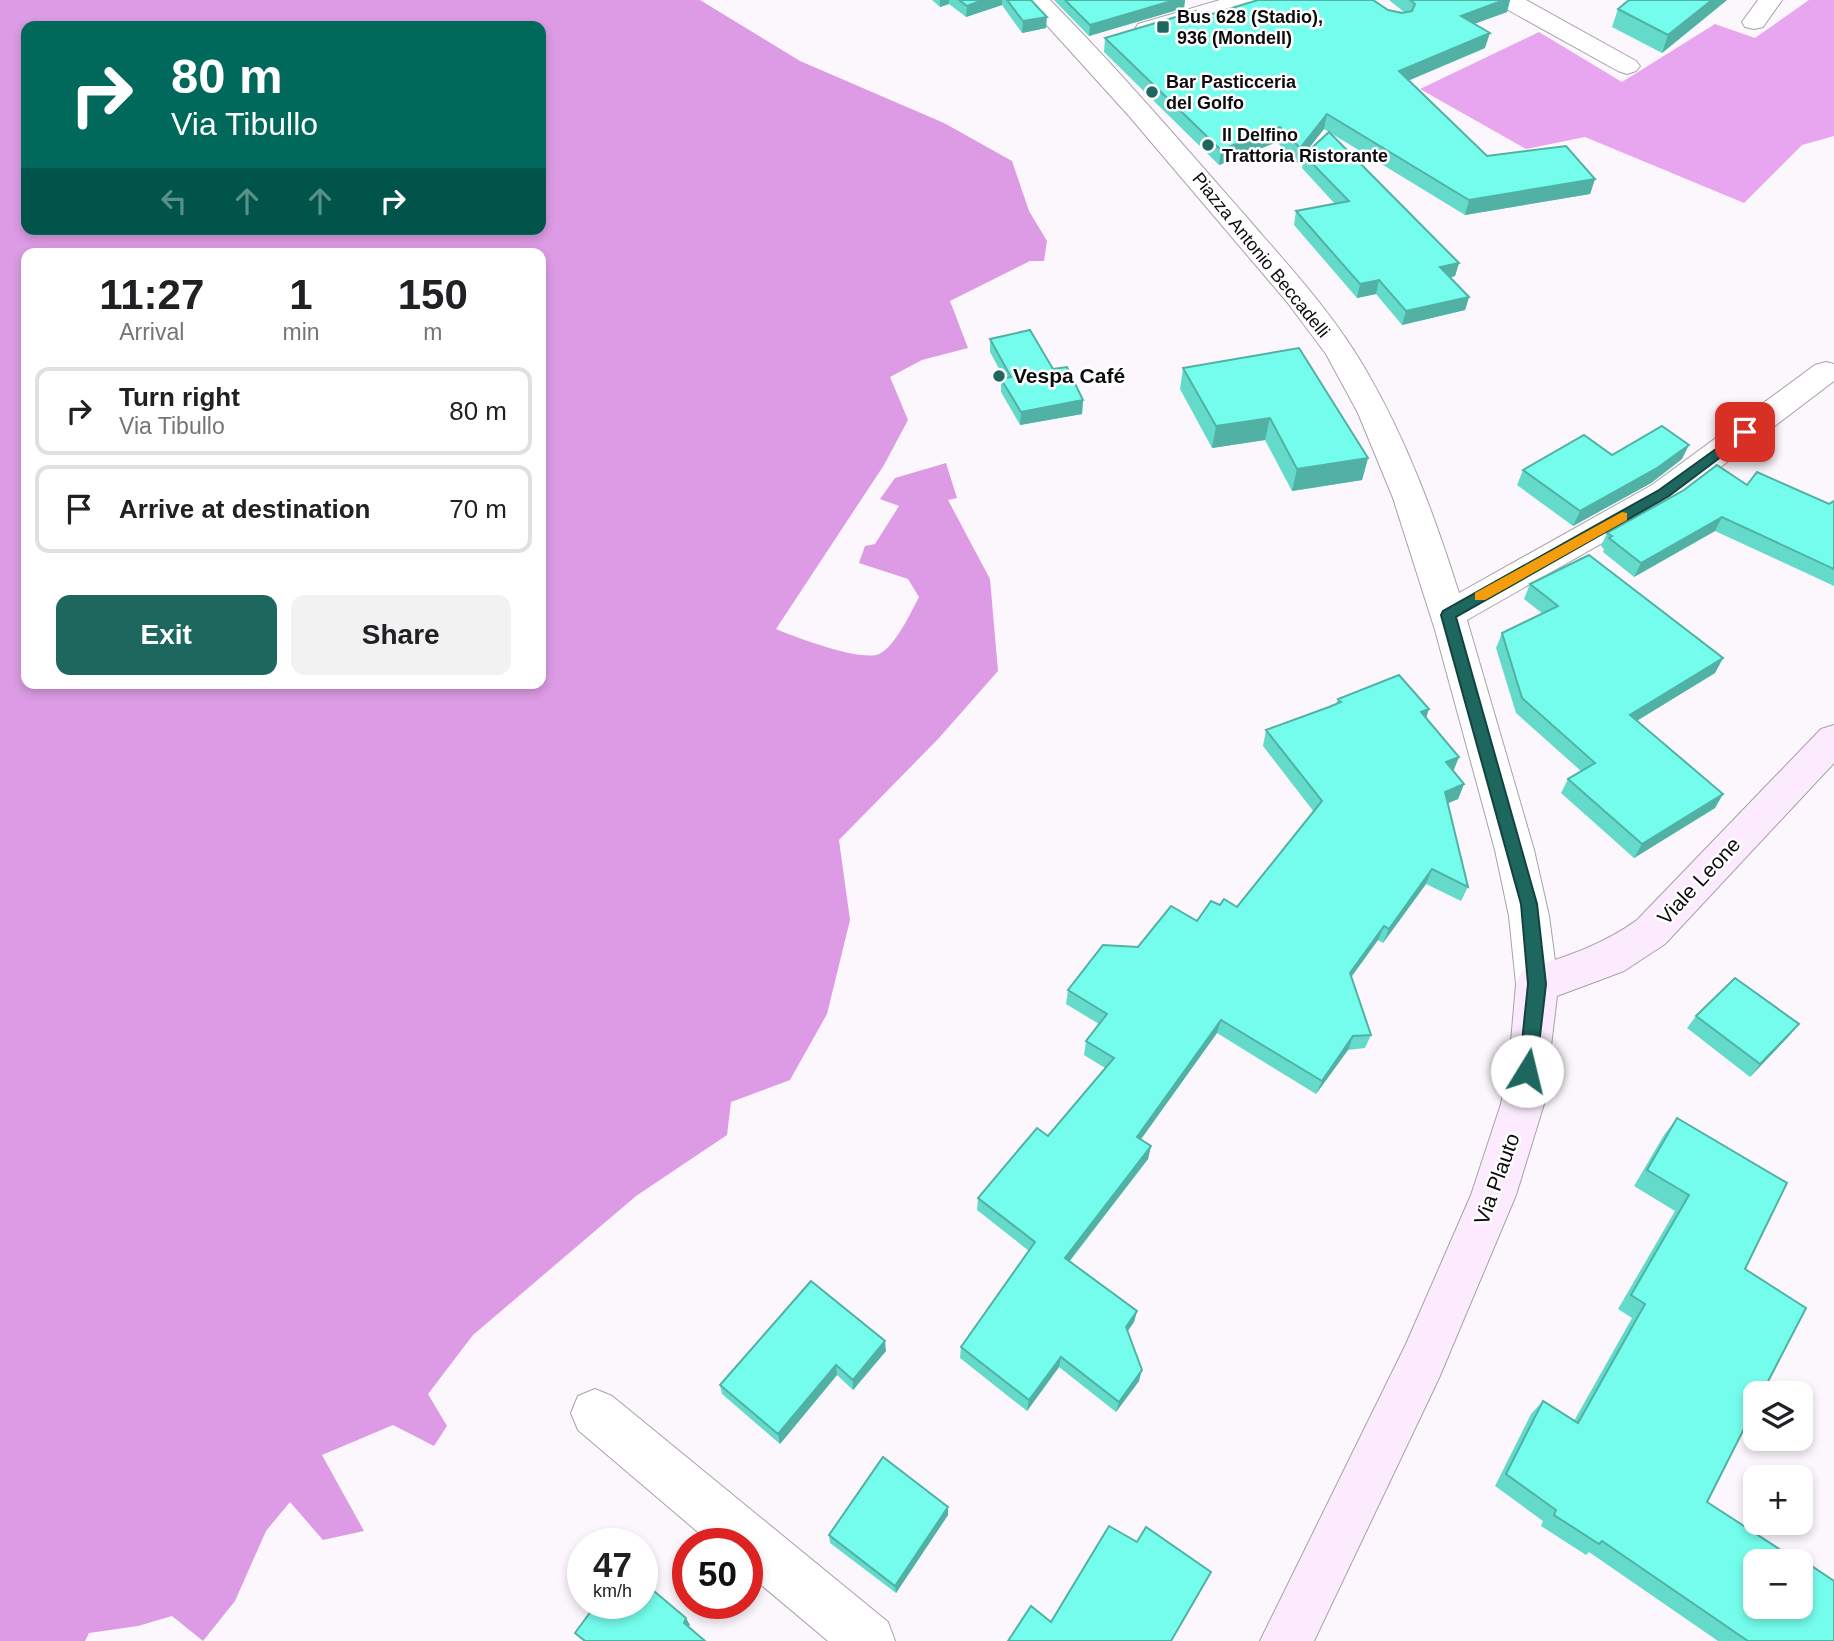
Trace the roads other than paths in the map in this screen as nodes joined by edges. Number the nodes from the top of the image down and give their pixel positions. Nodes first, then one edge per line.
1 (1036, 0) edge
2 (1247, 0) edge
3 (1508, 0) edge
4 (1770, 0) edge
5 (1754, 22) dead end
6 (1105, 42) junction
7 (1627, 66) dead end
8 (1826, 372) dead end
9 (1418, 523) joint
10 (1448, 615) junction
11 (1834, 739) edge
12 (1537, 984) junction
13 (595, 1413) dead end
14 (859, 1638) edge
15 (1286, 1641) edge

1 - 6 street, Piazza Antonio Beccadelli
2 - 6 street
3 - 7 street
4 - 5 street
6 - 9 street, Piazza Antonio Beccadelli
8 - 10 street
9 - 10 street, Via Plauto
10 - 12 street, Via Plauto
11 - 12 main road, Viale Leone
12 - 15 main road, Via Plauto
13 - 14 street

